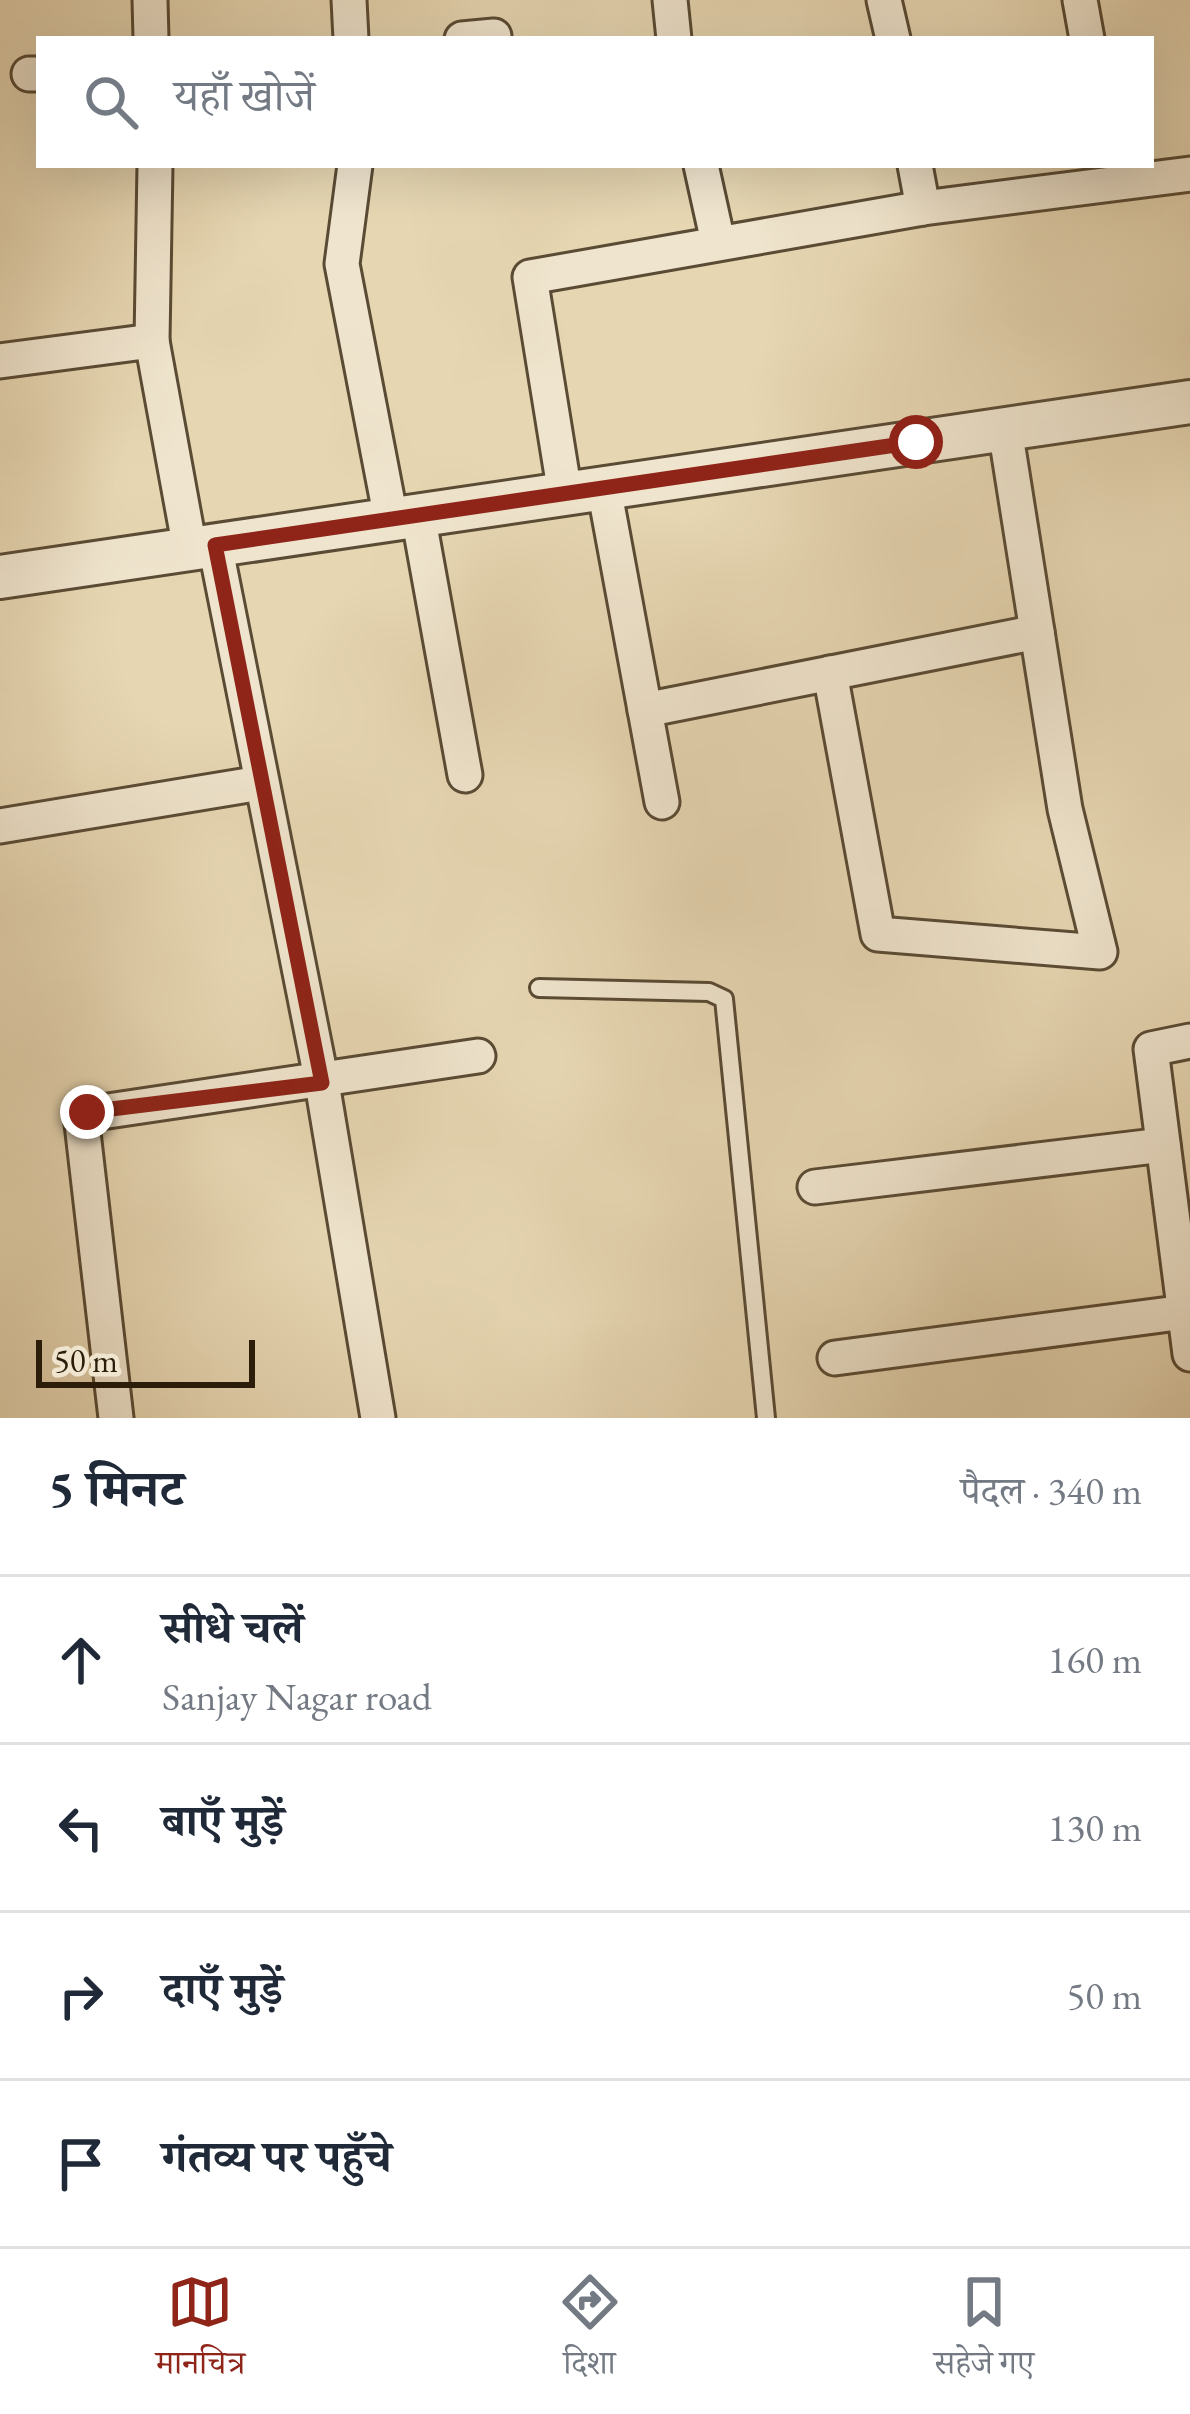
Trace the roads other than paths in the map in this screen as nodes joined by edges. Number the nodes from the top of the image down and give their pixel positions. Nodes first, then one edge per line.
1 (150, 0) edge
2 (349, 0) edge
3 (670, 0) edge
4 (884, 0) edge
5 (1080, 0) edge
6 (152, 36) edge
7 (351, 36) edge
8 (674, 36) edge
9 (892, 36) edge
10 (1086, 36) edge
11 (155, 168) edge
12 (355, 168) edge
13 (702, 168) edge
14 (915, 168) edge
15 (1110, 174) edge
16 (1190, 174) edge
17 (922, 208) junction
18 (718, 242) junction
19 (152, 340) junction
20 (0, 361) edge
21 (1190, 402) edge
22 (1005, 429) junction
23 (585, 491) junction
24 (404, 517) junction
25 (202, 547) junction
26 (0, 577) edge
27 (1037, 632) junction
28 (830, 674) junction
29 (645, 710) junction
30 (465, 775) dead end
31 (260, 782) junction
32 (662, 802) dead end
33 (0, 826) edge
34 (539, 988) dead end
35 (1190, 1041) edge
36 (478, 1056) dead end
37 (322, 1083) junction
38 (1163, 1145) junction
39 (815, 1187) dead end
40 (1185, 1312) junction
41 (1190, 1354) edge
42 (835, 1358) dead end
43 (116, 1418) edge
44 (378, 1418) edge
45 (766, 1418) edge

1 - 6 street
2 - 7 street
3 - 8 street
4 - 9 street
5 - 10 street
11 - 19 street
12 - 24 street
13 - 18 street
14 - 17 street
15 - 16 street
15 - 17 street
17 - 18 street
18 - 23 street
19 - 20 street
19 - 25 street
21 - 22 street
22 - 23 street
22 - 27 street
23 - 24 street
23 - 29 street
24 - 25 street
24 - 30 street
25 - 26 street
25 - 31 street
27 - 28 street
27 - 28 street
28 - 29 street
29 - 32 street
31 - 33 street
31 - 37 street
34 - 45 lane
35 - 38 street
36 - 37 street
37 - 43 street
37 - 44 street
38 - 39 street
38 - 40 street
40 - 41 street
40 - 42 street

